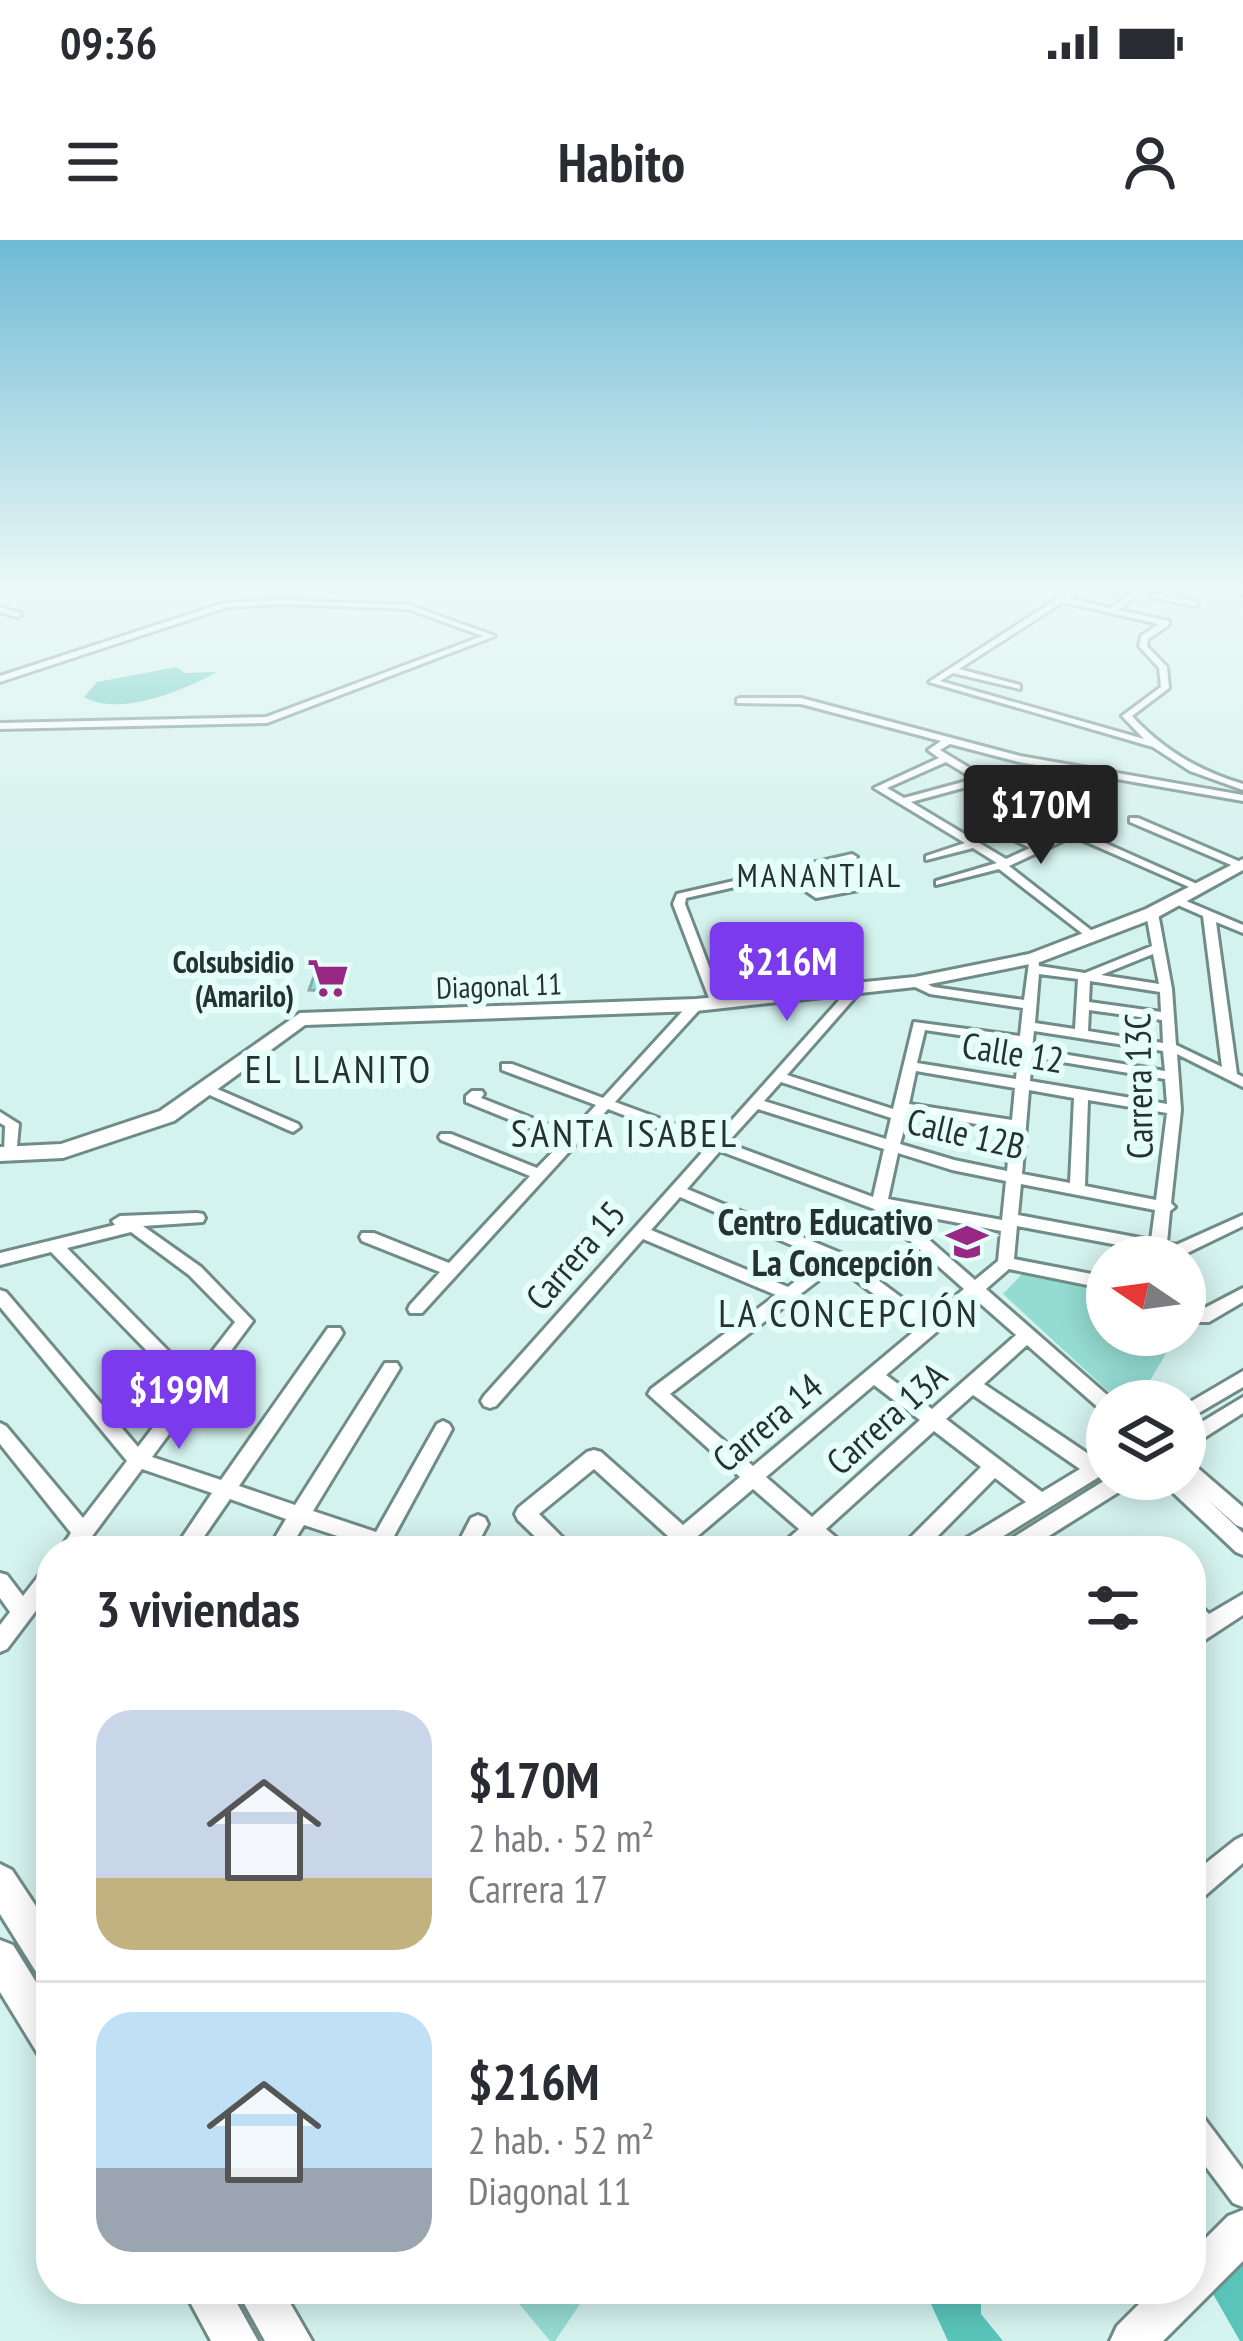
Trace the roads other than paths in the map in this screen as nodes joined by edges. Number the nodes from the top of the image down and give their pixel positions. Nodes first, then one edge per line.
1 (350, 689) edge
2 (958, 689) edge
3 (1165, 689) edge
4 (740, 701) dead end
5 (1050, 715) junction
6 (0, 726) edge
7 (1034, 727) dead end
8 (949, 740) junction
9 (1155, 745) junction
10 (1019, 758) junction
11 (945, 759) junction
12 (995, 768) dead end
13 (982, 780) junction
14 (1243, 787) edge
15 (1243, 798) edge
16 (905, 805) junction
17 (1134, 820) dead end
18 (988, 823) dead end
19 (1072, 833) junction
20 (974, 844) junction
21 (1036, 848) junction
22 (852, 857) dead end
23 (930, 858) dead end
24 (1004, 864) junction
25 (1242, 866) edge
26 (787, 873) junction
27 (940, 883) dead end
28 (881, 884) dead end
29 (1200, 888) junction
30 (1175, 900) junction
31 (1153, 914) junction
32 (1209, 915) junction
33 (1243, 929) edge
34 (1092, 937) junction
35 (1160, 947) junction
36 (1034, 963) junction
37 (1084, 977) junction
38 (915, 982) junction
39 (1166, 989) junction
40 (854, 991) junction
41 (707, 1004) junction
42 (1030, 1005) junction
43 (1083, 1005) junction
44 (1168, 1017) junction
45 (1082, 1035) junction
46 (1026, 1040) junction
47 (1167, 1047) junction
48 (912, 1066) junction
49 (507, 1067) dead end
50 (1172, 1076) junction
51 (778, 1077) junction
52 (1236, 1079) edge
53 (1022, 1083) junction
54 (208, 1089) junction
55 (477, 1094) dead end
56 (1082, 1094) junction
57 (755, 1103) junction
58 (604, 1104) junction
59 (1174, 1110) junction
60 (901, 1111) junction
61 (0, 1117) edge
62 (293, 1126) dead end
63 (1018, 1126) junction
64 (446, 1137) dead end
65 (571, 1138) junction
66 (716, 1145) junction
67 (893, 1148) junction
68 (5, 1154) edge
69 (542, 1174) junction
70 (1013, 1176) junction
71 (1077, 1188) junction
72 (676, 1190) junction
73 (879, 1204) junction
74 (1167, 1207) junction
75 (197, 1218) dead end
76 (1243, 1220) edge
77 (1009, 1223) junction
78 (640, 1231) junction
79 (1161, 1236) edge
80 (368, 1238) dead end
81 (1086, 1238) edge
82 (1206, 1240) edge
83 (55, 1246) junction
84 (0, 1256) edge
85 (837, 1258) junction
86 (1006, 1263) junction
87 (451, 1270) junction
88 (1086, 1278) edge
89 (976, 1288) junction
90 (790, 1294) junction
91 (1243, 1294) edge
92 (0, 1296) edge
93 (416, 1309) dead end
94 (1206, 1315) edge
95 (930, 1328) junction
96 (334, 1333) dead end
97 (1028, 1334) junction
98 (391, 1368) dead end
99 (874, 1376) junction
100 (1243, 1378) edge
101 (972, 1385) junction
102 (1086, 1386) edge
103 (194, 1388) junction
104 (490, 1401) dead end
105 (1206, 1401) edge
106 (1240, 1410) edge
107 (932, 1421) junction
108 (442, 1430) dead end
109 (1206, 1430) edge
110 (0, 1431) edge
111 (1086, 1456) edge
112 (138, 1460) junction
113 (992, 1468) junction
114 (1086, 1474) edge
115 (752, 1478) junction
116 (1206, 1487) edge
117 (226, 1490) junction
118 (1089, 1500) edge
119 (1194, 1500) edge
120 (1041, 1502) junction
121 (300, 1514) junction
122 (1243, 1520) edge
123 (478, 1524) dead end
124 (812, 1529) junction
125 (82, 1534) joint
126 (194, 1536) edge
127 (286, 1536) edge
128 (354, 1536) edge
129 (384, 1536) edge
130 (472, 1536) edge
131 (548, 1536) edge
132 (682, 1536) edge
133 (684, 1536) edge
134 (804, 1536) edge
135 (820, 1536) edge
136 (925, 1536) edge
137 (986, 1536) edge
138 (1032, 1536) edge
139 (1243, 1546) edge
140 (0, 1582) edge
141 (36, 1595) edge
142 (1243, 1603) edge
143 (23, 1612) junction
144 (1206, 1629) edge
145 (0, 1642) edge
146 (1243, 1848) edge
147 (1206, 1879) edge
148 (0, 1882) edge
149 (36, 1939) edge
150 (0, 1958) edge
151 (36, 2017) edge
152 (1206, 2143) edge
153 (1243, 2193) edge
154 (1243, 2231) edge
155 (1206, 2268) edge
156 (213, 2304) edge
157 (267, 2304) edge
158 (1170, 2304) edge
159 (236, 2341) edge
160 (290, 2341) edge
161 (1132, 2341) edge

1 - 6 street
2 - 5 street
3 - 9 street
4 - 8 street
5 - 7 street
5 - 9 street
8 - 10 street
8 - 11 street
9 - 14 street
10 - 12 street
10 - 15 street
11 - 13 street
11 - 16 street
13 - 16 street
13 - 19 street
16 - 20 street
17 - 25 street
18 - 21 street
19 - 21 street
19 - 29 street
20 - 23 street
20 - 24 street
21 - 24 street
22 - 26 street
24 - 27 street
24 - 34 street
25 - 29 street
26 - 28 street
26 - 41 street
29 - 30 street
30 - 31 street
30 - 32 street
31 - 34 street, Diagonal 11
31 - 35 street, Carrera 13C
32 - 33 street
32 - 52 street
34 - 36 street, Diagonal 11
35 - 37 street
35 - 39 street, Carrera 13C
36 - 37 street
36 - 38 street, Diagonal 11
36 - 42 street
37 - 39 street
37 - 43 street
38 - 40 street, Diagonal 11
38 - 42 street
39 - 44 street, Carrera 13C
40 - 41 street, Diagonal 11
40 - 51 street, Carrera 15
41 - 54 street, Diagonal 11
41 - 58 street
42 - 46 street
43 - 44 street
43 - 45 street
44 - 47 street, Carrera 13C
45 - 46 street
45 - 47 street
46 - 48 street
46 - 50 street
46 - 53 street
47 - 50 street, Carrera 13C
47 - 52 street
48 - 53 street, Calle 12
48 - 60 street
49 - 58 street
50 - 59 street, Carrera 13C
51 - 57 street, Carrera 15
51 - 60 street
53 - 56 street, Calle 12
53 - 63 street
54 - 62 street
54 - 68 street, Diagonal 11
55 - 65 street
56 - 59 street, Calle 12
56 - 71 street
57 - 66 street, Carrera 15
57 - 67 street, Calle 12B
58 - 65 street
58 - 66 street
59 - 74 street, Carrera 13C
60 - 63 street
60 - 67 street
61 - 68 street
63 - 70 street
64 - 69 street
65 - 69 street
66 - 72 street, Carrera 15
66 - 73 street
67 - 70 street, Calle 12B
67 - 73 street
69 - 87 street
70 - 71 street, Calle 12B
70 - 77 street
71 - 74 street, Calle 12B
72 - 78 street, Carrera 15
72 - 85 street
73 - 77 street
73 - 89 street
74 - 79 street, Carrera 13C
75 - 84 street
76 - 82 street
77 - 81 street
77 - 86 street
78 - 90 street
78 - 104 street, Carrera 15
80 - 87 street
83 - 84 street
83 - 103 street
83 - 103 street
85 - 90 street
85 - 95 street
86 - 88 street
86 - 89 street, Carrera 14
87 - 93 street
89 - 95 street, Carrera 14
89 - 97 street
90 - 115 street
91 - 94 street
92 - 112 street
95 - 99 street, Carrera 14
96 - 117 street
97 - 101 street, Carrera 13A
97 - 102 street
98 - 121 street
99 - 107 street
99 - 115 street, Carrera 14
100 - 105 street
101 - 107 street, Carrera 13A
101 - 111 street
103 - 112 street
106 - 109 street
107 - 113 street
107 - 124 street, Carrera 13A
108 - 129 street
110 - 125 street
112 - 117 street
112 - 125 street
113 - 120 street
113 - 136 street
114 - 120 street
115 - 124 street
115 - 133 street, Carrera 14
116 - 122 street
117 - 121 street
117 - 126 street
118 - 138 street
119 - 139 street
120 - 137 street
121 - 127 street
121 - 128 street
123 - 130 street
124 - 134 street, Carrera 13A
124 - 135 street
131 - 132 street
140 - 143 street
141 - 143 street
142 - 144 street
143 - 145 street
146 - 147 street
148 - 149 street
150 - 151 street
152 - 153 street
154 - 155 street
156 - 159 street
157 - 160 street
158 - 161 street

